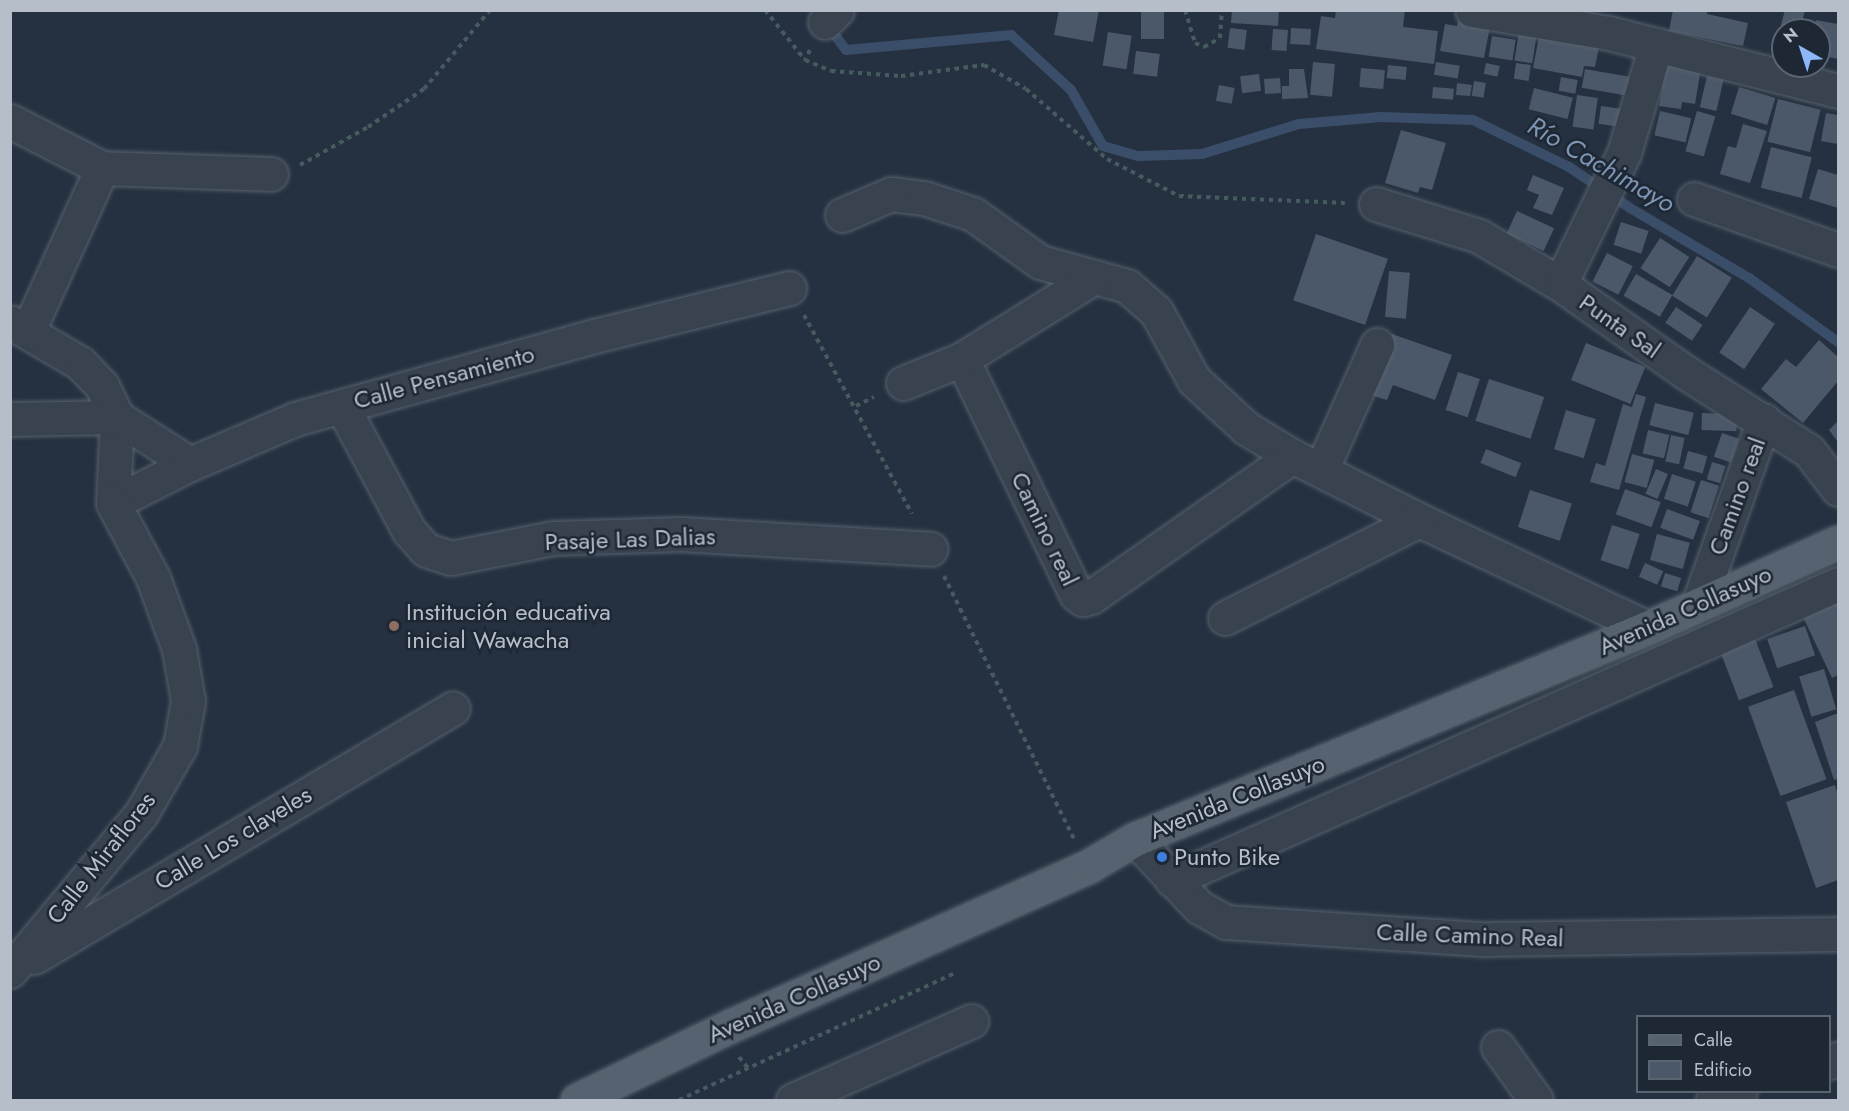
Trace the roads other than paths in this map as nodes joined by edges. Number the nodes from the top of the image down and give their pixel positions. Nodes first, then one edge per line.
1 (1472, 10) edge
2 (1656, 45) junction
3 (1839, 91) edge
4 (10, 122) edge
5 (102, 168) junction
6 (271, 174) road end
7 (1694, 199) dead end
8 (1376, 204) road end
9 (842, 215) dead end
10 (1839, 250) edge
11 (1094, 277) junction
12 (1560, 284) junction
13 (789, 288) dead end
14 (20, 326) edge
15 (1377, 345) dead end
16 (962, 359) junction
17 (903, 383) dead end
18 (342, 406) junction
19 (117, 417) junction
20 (10, 418) edge
21 (1764, 420) junction
22 (1307, 462) junction
23 (190, 464) junction
24 (1839, 489) edge
25 (113, 503) junction
26 (1419, 520) junction
27 (1839, 542) edge
28 (931, 549) dead end
29 (1839, 584) edge
30 (1698, 605) junction
31 (1225, 618) dead end
32 (1647, 628) junction
33 (453, 708) dead end
34 (1136, 839) junction
35 (1172, 880) junction
36 (1839, 934) edge
37 (12, 970) edge
38 (971, 1021) dead end
39 (1498, 1047) dead end
40 (1737, 1093) edge
41 (578, 1101) edge
42 (793, 1101) edge
43 (1536, 1101) edge
44 (1713, 1101) edge

1 - 2 street
2 - 3 street
2 - 12 street
4 - 5 street
5 - 6 street
5 - 14 street
7 - 10 street
8 - 12 street, Punta Sal
9 - 11 street
11 - 16 street
11 - 22 street
12 - 21 street, Punta Sal
13 - 18 street, Calle Pensamiento
14 - 19 street
15 - 22 street
16 - 17 street
16 - 22 street, Camino real
18 - 23 street, Calle Pensamiento
18 - 28 street, Pasaje Las Dalias
19 - 20 street
19 - 23 street
19 - 25 street
21 - 24 street, Punta Sal
21 - 30 street, Camino real
22 - 26 street
23 - 25 street, Calle Pensamiento
25 - 37 street, Calle Miraflores
26 - 31 street
26 - 32 street
27 - 30 main road, Avenida Collasuyo
29 - 35 street
30 - 32 main road, Avenida Collasuyo
32 - 34 main road, Avenida Collasuyo
33 - 37 street, Calle Los claveles
34 - 35 street, Calle Camino Real
34 - 41 main road, Avenida Collasuyo
35 - 36 street, Calle Camino Real
38 - 42 street
39 - 43 street
40 - 44 street

